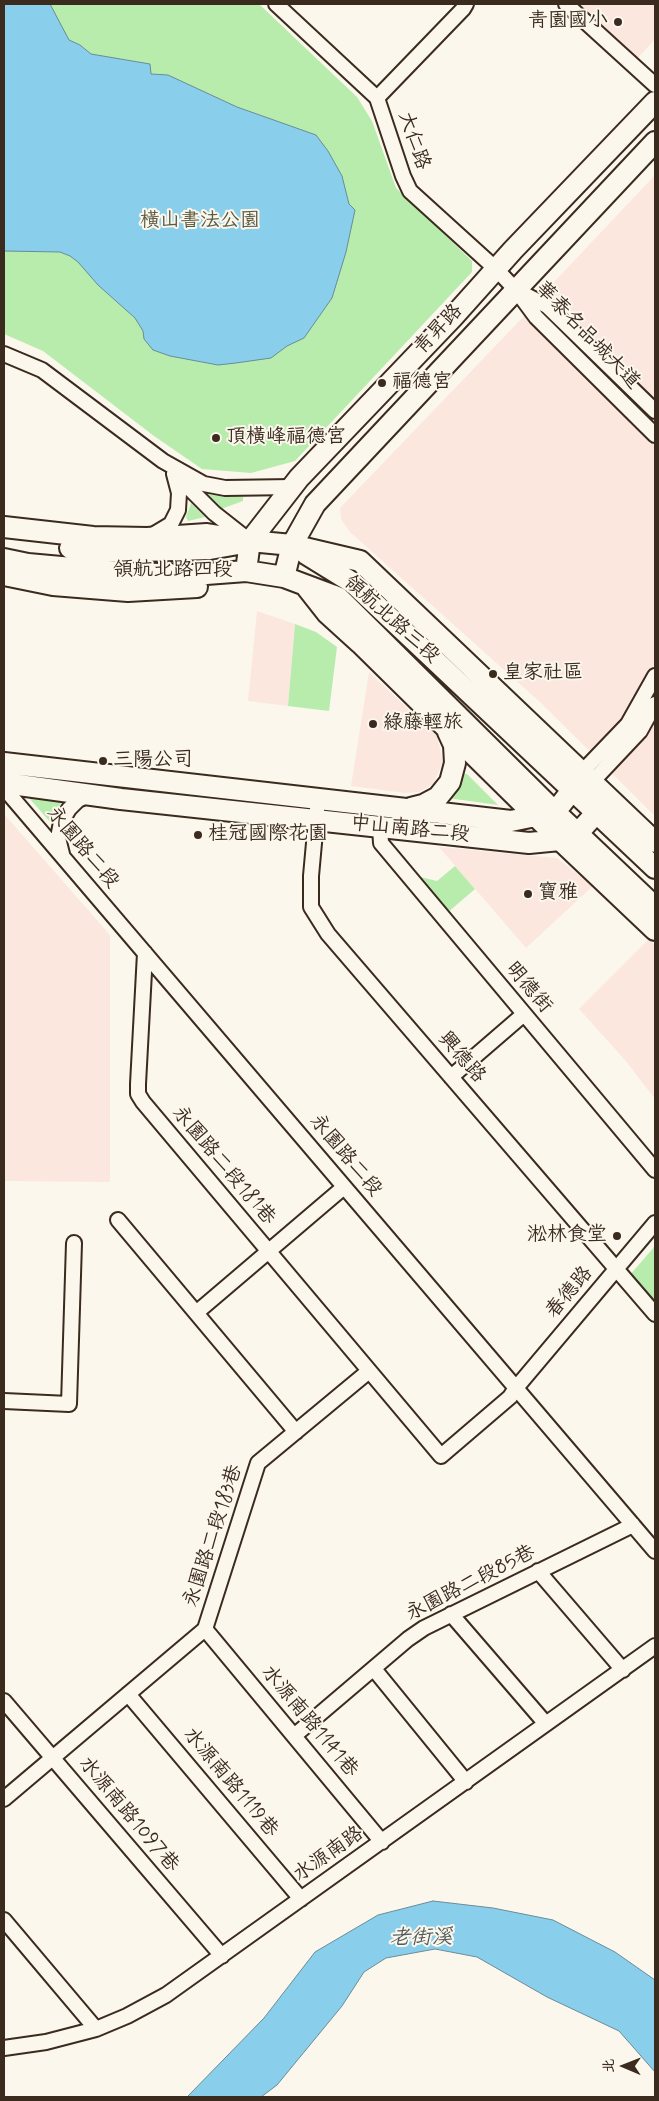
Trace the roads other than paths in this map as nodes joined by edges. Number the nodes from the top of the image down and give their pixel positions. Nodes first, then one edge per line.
1 (276, 4) edge
2 (466, 4) edge
3 (566, 4) edge
4 (655, 85) edge
5 (377, 98) junction
6 (655, 102) edge
7 (655, 142) edge
8 (496, 269) junction
9 (516, 290) junction
10 (4, 354) edge
11 (655, 410) edge
12 (655, 435) edge
13 (163, 461) junction
14 (174, 473) junction
15 (292, 487) junction
16 (4, 527) edge
17 (147, 538) junction
18 (4, 540) edge
19 (250, 541) junction
20 (292, 545) junction
21 (4, 559) edge
22 (246, 571) junction
23 (4, 575) edge
24 (284, 577) junction
25 (305, 585) junction
26 (655, 676) edge
27 (655, 704) edge
28 (447, 730) junction
29 (4, 763) edge
30 (582, 781) junction
31 (4, 783) edge
32 (4, 788) edge
33 (89, 794) junction
34 (318, 799) junction
35 (406, 809) junction
36 (598, 812) junction
37 (546, 814) junction
38 (316, 820) junction
39 (380, 827) junction
40 (569, 837) junction
41 (655, 842) edge
42 (63, 857) junction
43 (655, 868) edge
44 (655, 907) edge
45 (655, 930) edge
46 (145, 953) junction
47 (524, 1014) junction
48 (451, 1077) junction
49 (655, 1170) edge
50 (344, 1187) junction
51 (118, 1220) dead end
52 (655, 1223) edge
53 (74, 1243) dead end
54 (268, 1251) junction
55 (617, 1269) junction
56 (196, 1313) junction
57 (655, 1314) edge
58 (369, 1371) junction
59 (516, 1388) junction
60 (4, 1401) edge
61 (296, 1432) junction
62 (633, 1525) junction
63 (655, 1551) edge
64 (538, 1571) junction
65 (451, 1614) junction
66 (205, 1629) junction
67 (655, 1646) edge
68 (374, 1669) junction
69 (622, 1670) junction
70 (128, 1694) junction
71 (4, 1701) edge
72 (546, 1724) junction
73 (294, 1736) junction
74 (52, 1758) junction
75 (466, 1782) junction
76 (4, 1799) edge
77 (382, 1842) junction
78 (301, 1899) junction
79 (4, 1920) edge
80 (222, 1956) junction
81 (96, 2028) junction
82 (4, 2048) edge

1 - 5 street, 大仁路
2 - 5 street
3 - 4 street
5 - 8 street, 大仁路
6 - 8 main road, 青昇路
7 - 9 main road, 青昇路
8 - 9 street, 大仁路
8 - 15 main road, 青昇路
9 - 11 street, 華泰名品城大道
9 - 12 street, 華泰名品城大道
9 - 20 main road, 青昇路
10 - 13 street
13 - 14 street
13 - 15 street
14 - 17 street
14 - 19 street
15 - 19 main road, 青昇路
16 - 17 main road, 領航北路四段
17 - 19 main road, 領航北路四段
18 - 19 main road, 領航北路四段
19 - 20 main road, 領航北路四段
19 - 22 main road
20 - 24 main road, 青昇路
20 - 30 main road, 領航北路三段
21 - 22 main road, 領航北路四段
22 - 23 main road, 領航北路四段
22 - 24 main road, 領航北路三段
24 - 25 main road, 領航北路三段
25 - 28 main road, 領航北路三段
25 - 37 main road, 領航北路三段
26 - 30 street
27 - 30 street
28 - 35 main road
28 - 37 main road, 領航北路三段
29 - 34 main road, 中山南路二段
30 - 36 main road, 領航北路三段
30 - 37 main road
30 - 41 main road, 領航北路三段
31 - 33 main road, 中山南路二段
32 - 42 street, 永園路二段
33 - 38 main road, 中山南路二段
33 - 42 street
34 - 35 main road, 中山南路二段
34 - 38 street, 興德路
35 - 37 main road, 中山南路二段
36 - 40 main road
36 - 43 main road, 領航北路三段
37 - 40 main road, 領航北路三段
38 - 39 main road, 中山南路二段
38 - 48 street, 興德路
39 - 40 main road, 中山南路二段
39 - 47 street, 明德街
40 - 44 main road, 領航北路三段
40 - 45 main road, 領航北路三段
42 - 46 street, 永園路二段
46 - 50 street, 永園路二段
46 - 54 street, 永園路二段181巷
47 - 48 street
47 - 49 street, 明德街
48 - 55 street, 興德路
50 - 54 street
50 - 59 street, 永園路二段
51 - 56 street
52 - 55 street, 春德路
53 - 60 street
54 - 56 street
54 - 58 street, 永園路二段181巷
55 - 57 street, 興德路
55 - 59 street, 春德路
56 - 61 street
58 - 59 street
58 - 61 street, 永園路二段183巷
59 - 62 street, 永園路二段
61 - 66 street, 永園路二段183巷
62 - 63 street, 永園路二段
62 - 64 street, 永園路二段85巷
64 - 65 street, 永園路二段85巷
64 - 69 street
65 - 68 street, 永園路二段85巷
65 - 72 street
66 - 70 street, 永園路二段183巷
66 - 73 street, 水源南路1141巷
67 - 69 street, 水源南路
68 - 73 street, 永園路二段85巷
68 - 75 street
69 - 72 street, 水源南路
70 - 74 street, 永園路二段183巷
70 - 78 street, 水源南路1119巷
71 - 74 street, 水源南路1097巷
72 - 75 street, 水源南路
73 - 77 street, 水源南路1141巷
74 - 76 street, 永園路二段183巷
74 - 80 street, 水源南路1097巷
75 - 77 street, 水源南路
77 - 78 street, 水源南路
78 - 80 street, 水源南路
79 - 81 street
80 - 81 street, 水源南路
81 - 82 street, 水源南路

